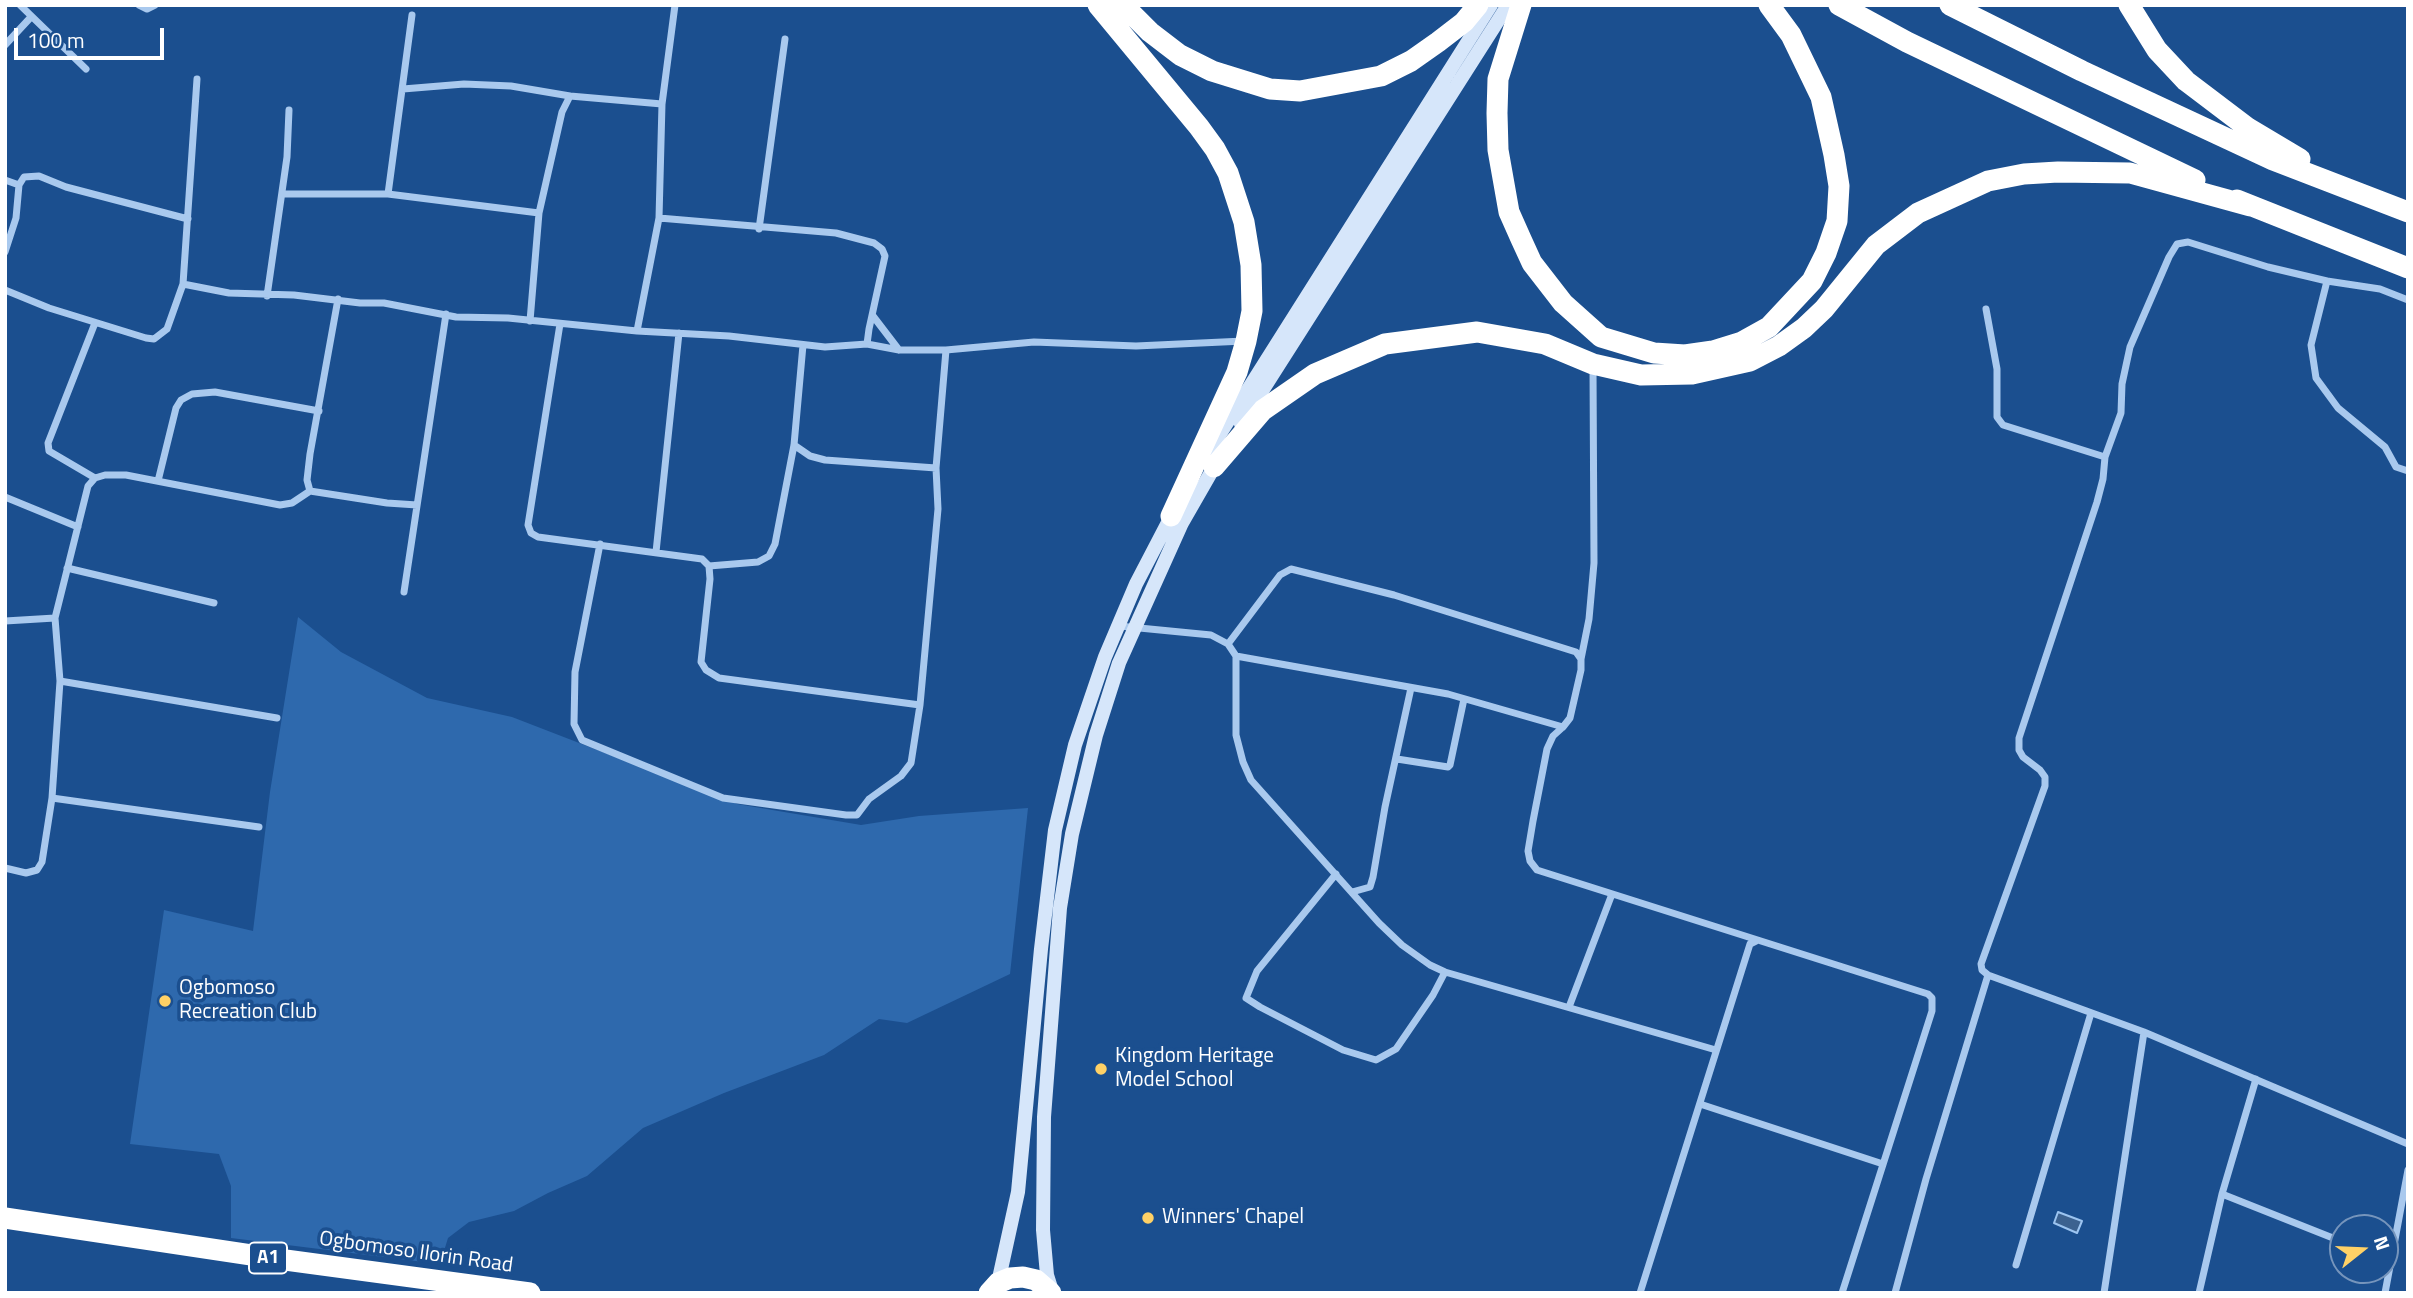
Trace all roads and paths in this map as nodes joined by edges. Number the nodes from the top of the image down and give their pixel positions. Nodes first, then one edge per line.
1 (20, 5) edge
2 (139, 5) edge
3 (155, 5) edge
4 (675, 5) edge
5 (1098, 5) edge
6 (1124, 5) edge
7 (1478, 5) edge
8 (1491, 5) edge
9 (1508, 5) edge
10 (1521, 5) edge
11 (1769, 5) edge
12 (1839, 5) edge
13 (1950, 5) edge
14 (2129, 5) edge
15 (412, 15) dead end
16 (31, 17) junction
17 (785, 39) dead end
18 (5, 45) edge
19 (86, 69) dead end
20 (197, 79) dead end
21 (403, 89) junction
22 (570, 96) junction
23 (662, 104) junction
24 (289, 110) dead end
25 (5, 180) edge
26 (19, 185) junction
27 (2350, 189) junction
28 (282, 194) junction
29 (388, 194) junction
30 (2250, 206) junction
31 (2408, 212) edge
32 (539, 213) junction
33 (659, 218) junction
34 (188, 219) junction
35 (759, 229) junction
36 (5, 252) edge
37 (2408, 268) edge
38 (2327, 281) junction
39 (183, 284) junction
40 (5, 290) edge
41 (267, 296) junction
42 (338, 299) junction
43 (2408, 300) edge
44 (1986, 309) dead end
45 (446, 314) junction
46 (873, 316) junction
47 (530, 321) junction
48 (95, 323) junction
49 (560, 324) junction
50 (637, 331) junction
51 (679, 333) junction
52 (1246, 341) junction
53 (803, 345) junction
54 (867, 345) junction
55 (900, 350) junction
56 (946, 350) junction
57 (1593, 364) junction
58 (319, 411) junction
59 (794, 445) junction
60 (2105, 457) junction
61 (1214, 467) junction
62 (936, 468) junction
63 (2408, 471) edge
64 (95, 478) junction
65 (158, 481) junction
66 (310, 491) junction
67 (5, 497) edge
68 (416, 505) junction
69 (1171, 516) junction
70 (78, 527) junction
71 (600, 544) junction
72 (656, 552) junction
73 (709, 566) junction
74 (67, 568) junction
75 (404, 592) dead end
76 (214, 603) dead end
77 (55, 618) junction
78 (5, 621) edge
79 (1126, 626) junction
80 (1228, 644) junction
81 (1236, 656) junction
82 (1581, 659) junction
83 (60, 681) junction
84 (1411, 688) junction
85 (1464, 699) junction
86 (920, 705) junction
87 (277, 718) dead end
88 (1563, 727) junction
89 (1397, 759) junction
90 (52, 798) junction
91 (259, 827) dead end
92 (1055, 830) junction
93 (1072, 834) junction
94 (5, 868) edge
95 (1336, 874) junction
96 (1352, 892) junction
97 (1612, 894) junction
98 (1756, 941) junction
99 (1041, 949) junction
100 (1058, 952) junction
101 (1446, 972) junction
102 (1988, 975) junction
103 (1569, 1007) junction
104 (2091, 1013) junction
105 (2144, 1032) junction
106 (1716, 1050) junction
107 (2256, 1079) junction
108 (1700, 1104) junction
109 (2408, 1143) edge
110 (1883, 1164) junction
111 (2408, 1170) edge
112 (2222, 1194) junction
113 (2398, 1214) edge
114 (5, 1218) edge
115 (2329, 1236) edge
116 (2016, 1265) dead end
117 (993, 1288) edge
118 (494, 1290) edge
119 (530, 1293) edge
120 (1052, 1293) edge
121 (1640, 1293) edge
122 (1842, 1293) edge
123 (1895, 1293) edge
124 (2104, 1293) edge
125 (2199, 1293) edge

1 - 16 street
2 - 3 street
4 - 23 street
5 - 52 highway
6 - 7 highway
8 - 69 street
9 - 61 street
10 - 11 highway
12 - 30 highway
13 - 27 highway
14 - 27 highway
15 - 21 street
16 - 18 street
16 - 19 street
17 - 35 street
20 - 34 street
21 - 22 street
21 - 29 street
22 - 23 street
22 - 32 street
23 - 33 street
24 - 28 street
25 - 26 street
26 - 34 street
26 - 36 street
27 - 31 highway
28 - 29 street
28 - 41 street
29 - 32 street
30 - 37 highway
30 - 57 highway
32 - 47 street
33 - 35 street
33 - 50 street
34 - 39 street
35 - 46 street
38 - 43 street
38 - 60 street
38 - 63 street
39 - 41 street
39 - 48 street
40 - 48 street
41 - 42 street
42 - 45 street
42 - 58 street
44 - 60 street
45 - 47 street
45 - 68 street
46 - 54 street
46 - 55 street
47 - 49 street
48 - 64 street
49 - 50 street
49 - 71 street
50 - 51 street
51 - 53 street
51 - 72 street
52 - 56 street
52 - 69 highway
53 - 54 street
53 - 59 street
54 - 55 street
55 - 56 street
56 - 62 street
57 - 61 highway
57 - 82 street
58 - 65 street
58 - 66 street
59 - 62 street
59 - 73 street
60 - 102 street
61 - 79 street
62 - 86 street
64 - 65 street
64 - 70 street
65 - 66 street
66 - 68 street
67 - 70 street
68 - 75 street
69 - 79 street
70 - 74 street
71 - 72 street
71 - 86 street
72 - 73 street
73 - 86 street
74 - 76 street
74 - 77 street
77 - 78 street
77 - 83 street
79 - 80 street
79 - 92 street
79 - 93 street
80 - 81 street
80 - 82 street
81 - 84 street
81 - 95 street
82 - 88 street
83 - 87 street
83 - 90 street
84 - 85 street
84 - 89 street
85 - 88 street
85 - 89 street
88 - 97 street
89 - 96 street
90 - 91 street
90 - 94 street
92 - 93 street
92 - 99 street
93 - 100 street
95 - 96 street
95 - 101 street
96 - 101 street
97 - 98 street
97 - 103 street
98 - 106 street
98 - 110 street
99 - 100 street
99 - 117 street
100 - 120 street
101 - 103 street
102 - 104 street
102 - 123 street
103 - 106 street
104 - 105 street
104 - 116 street
105 - 107 street
105 - 124 street
106 - 108 street
107 - 109 street
107 - 112 street
108 - 110 street
108 - 121 street
110 - 122 street
111 - 113 street
112 - 115 street
112 - 125 street
114 - 118 highway, Ogbomoso Ilorin Road / A1
117 - 120 highway
118 - 119 highway, Ogbomoso Ilorin Road / A1

